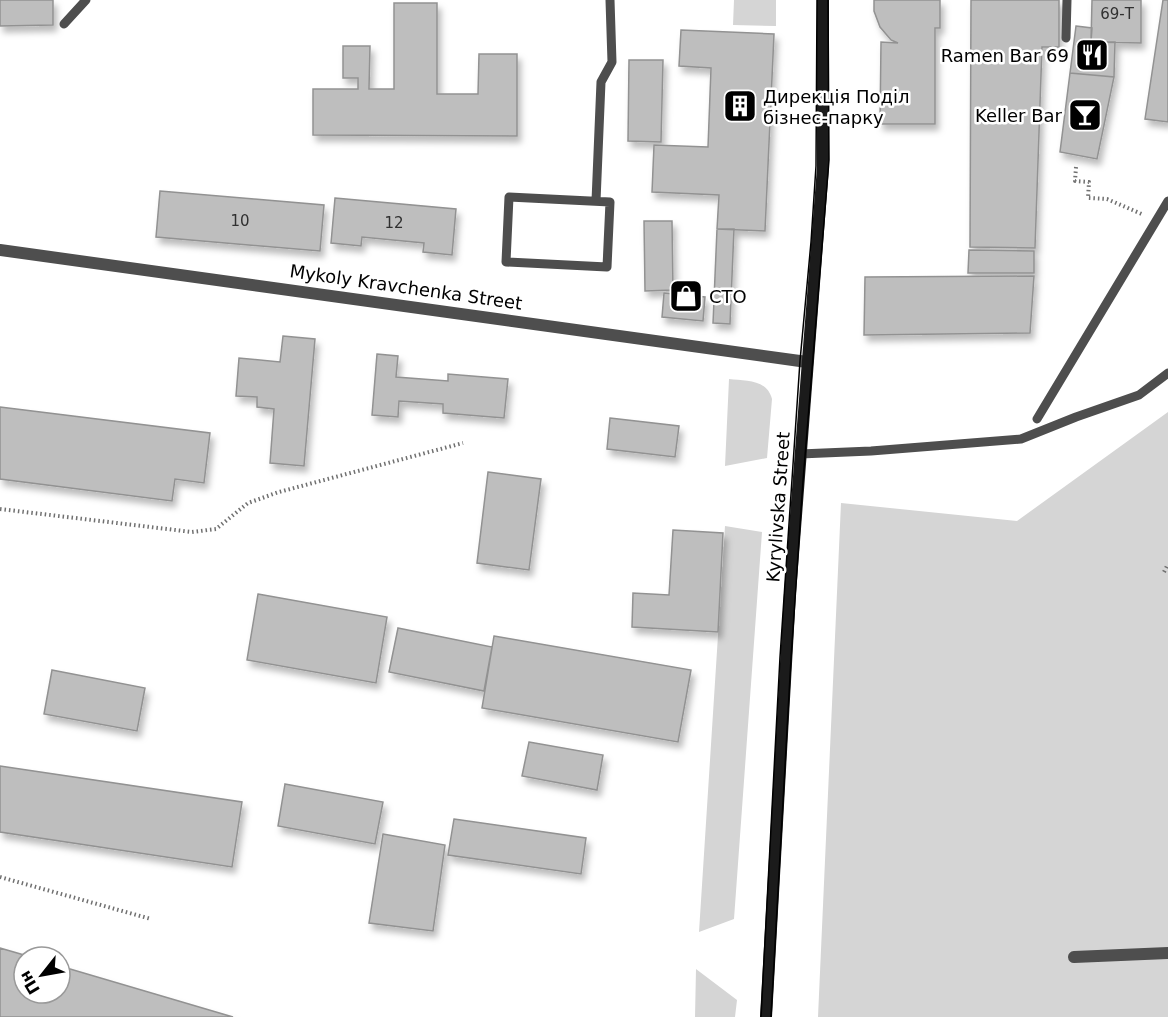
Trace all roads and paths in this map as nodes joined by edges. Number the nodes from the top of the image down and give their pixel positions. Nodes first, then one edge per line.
1 (86, 0) edge
2 (610, 0) edge
3 (823, 0) edge
4 (1067, 0) edge
5 (64, 24) dead end
6 (1066, 38) dead end
7 (1076, 167) dead end
8 (596, 201) junction
9 (1168, 201) edge
10 (1156, 220) junction
11 (0, 250) edge
12 (807, 362) junction
13 (1168, 373) edge
14 (1037, 419) dead end
15 (463, 443) dead end
16 (800, 454) junction
17 (0, 509) edge
18 (1168, 564) edge
19 (1164, 572) dead end
20 (0, 877) edge
21 (151, 919) dead end
22 (1168, 953) edge
23 (1074, 957) dead end
24 (766, 1017) edge

1 - 5 lane
2 - 8 lane
3 - 12 main road, Kyrylivska Street
4 - 6 lane
7 - 10 path
8 - 8 lane
9 - 10 lane
10 - 14 lane
11 - 12 street, Mykoly Kravchenka Street
12 - 16 main road, Kyrylivska Street
13 - 16 lane
15 - 17 path
16 - 24 main road, Kyrylivska Street
18 - 19 path
20 - 21 path
22 - 23 street

